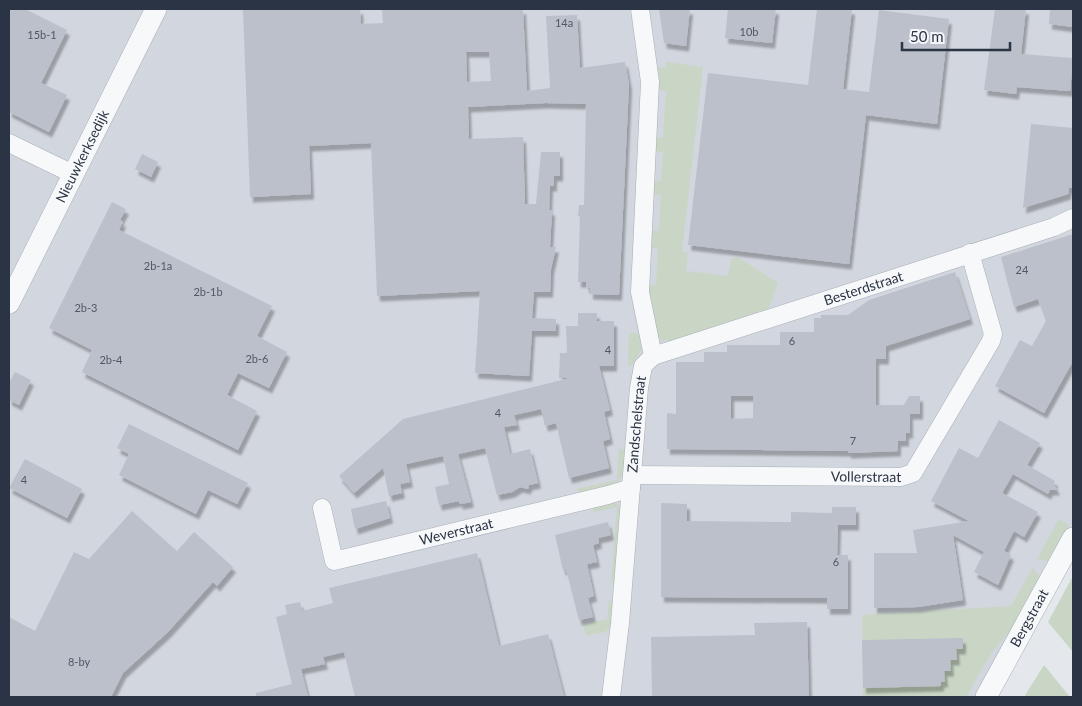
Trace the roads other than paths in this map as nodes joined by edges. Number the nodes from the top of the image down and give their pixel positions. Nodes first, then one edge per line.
1 (156, 9) edge
2 (640, 9) edge
3 (9, 143) edge
4 (73, 174) junction
5 (1073, 218) edge
6 (970, 254) junction
7 (9, 303) edge
8 (653, 356) junction
9 (632, 482) junction
10 (322, 508) dead end
11 (1073, 538) edge
12 (611, 697) edge
13 (986, 697) edge

1 - 4 street, Nieuwkerksedijk
2 - 8 street
3 - 4 street
4 - 7 street, Nieuwkerksedijk
5 - 6 street, Besterdstraat
6 - 8 street, Besterdstraat
6 - 9 street, Vollerstraat
8 - 9 street, Zandschelstraat
9 - 10 street, Weverstraat
9 - 12 street, Zandschelstraat
11 - 13 street, Bergstraat

